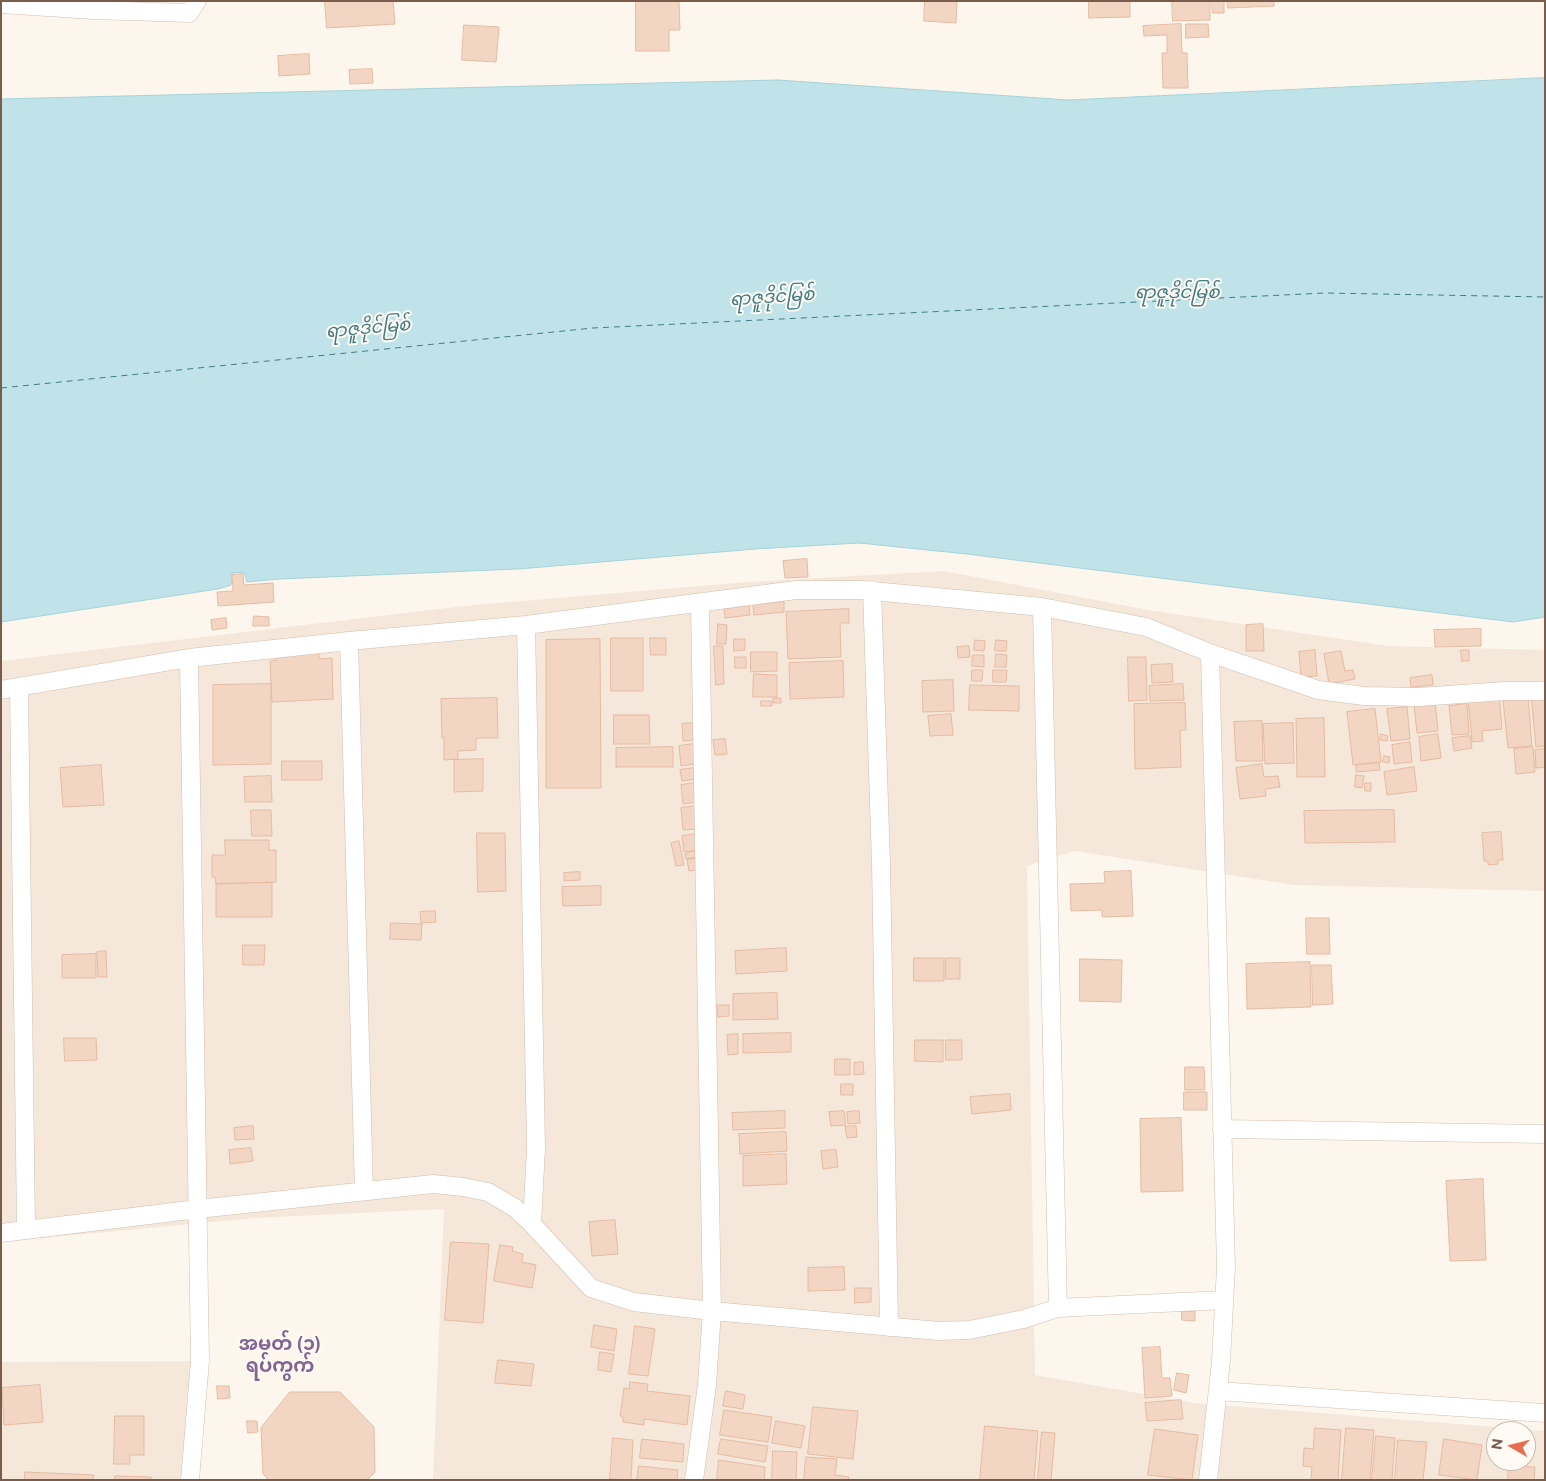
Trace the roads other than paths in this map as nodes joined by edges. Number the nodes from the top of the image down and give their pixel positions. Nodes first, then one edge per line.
1 (196, 1) edge
2 (1, 4) edge
3 (872, 590) junction
4 (700, 603) junction
5 (1042, 607) junction
6 (526, 625) junction
7 (349, 641) junction
8 (1210, 653) junction
9 (189, 658) junction
10 (19, 688) junction
11 (1, 690) edge
12 (1545, 691) edge
13 (1222, 1129) junction
14 (1545, 1134) edge
15 (364, 1191) junction
16 (198, 1208) junction
17 (532, 1224) junction
18 (26, 1229) junction
19 (1, 1233) edge
20 (1224, 1300) junction
21 (1058, 1308) junction
22 (712, 1311) junction
23 (889, 1327) junction
24 (1218, 1391) junction
25 (1545, 1413) edge
26 (190, 1480) edge
27 (694, 1480) edge
28 (1208, 1480) edge

1 - 2 street
3 - 4 street
3 - 5 street
3 - 23 street
4 - 6 street
4 - 22 street
5 - 8 street
5 - 21 street
6 - 7 street
6 - 17 street
7 - 9 street
7 - 15 street
8 - 12 street
8 - 13 street
9 - 10 street
9 - 16 street
10 - 11 street
10 - 18 street
13 - 14 street
13 - 20 street
15 - 16 street
15 - 17 street
16 - 18 street
16 - 26 street
17 - 22 street
18 - 19 street
20 - 21 street
20 - 24 street
21 - 23 street
22 - 23 street
22 - 27 street
24 - 25 street
24 - 28 street

